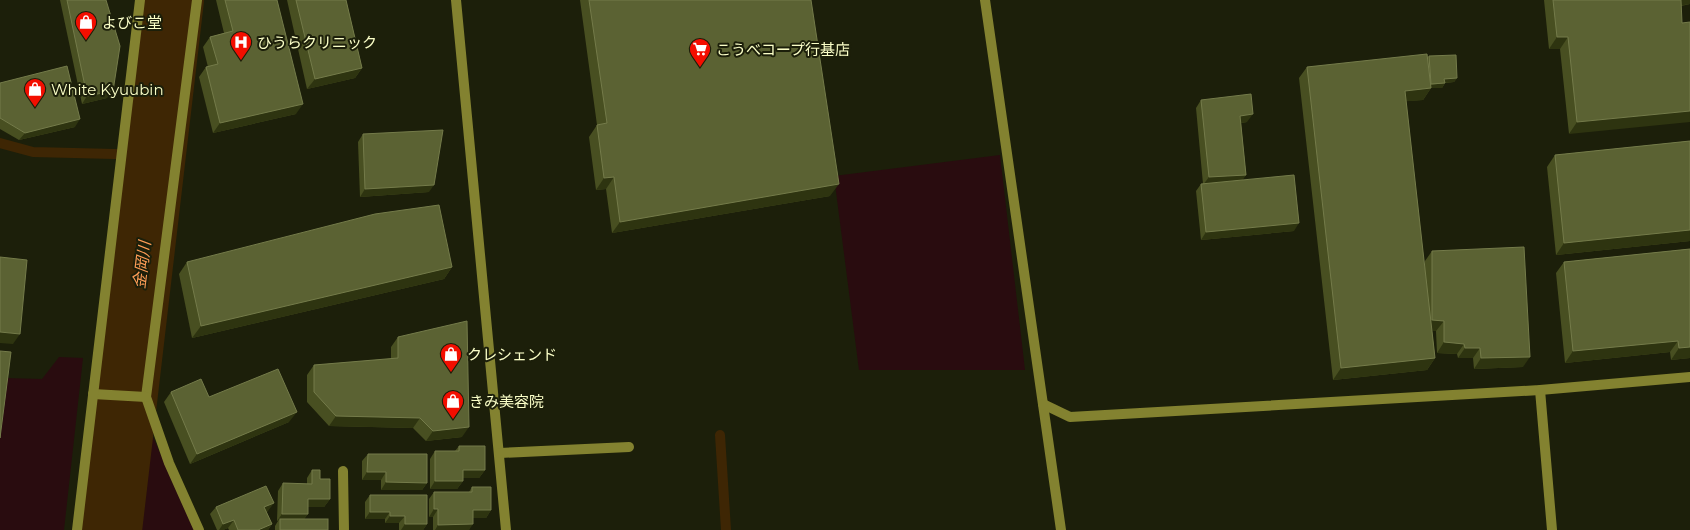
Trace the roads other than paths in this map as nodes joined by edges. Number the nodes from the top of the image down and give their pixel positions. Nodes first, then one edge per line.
1 (140, 0) edge
2 (196, 0) edge
3 (456, 0) edge
4 (985, 0) edge
5 (1690, 377) edge
6 (1540, 390) junction
7 (93, 394) junction
8 (146, 397) junction
9 (1043, 404) junction
10 (629, 447) dead end
11 (500, 453) junction
12 (343, 471) dead end
13 (77, 530) edge
14 (199, 530) edge
15 (344, 530) edge
16 (506, 530) edge
17 (1061, 530) edge
18 (1552, 530) edge

1 - 7 street
2 - 8 street
3 - 11 street
4 - 9 street
5 - 6 street
6 - 9 street
6 - 18 street
7 - 8 street
7 - 13 street
8 - 14 street
9 - 17 street
10 - 11 street
11 - 16 street
12 - 15 street

